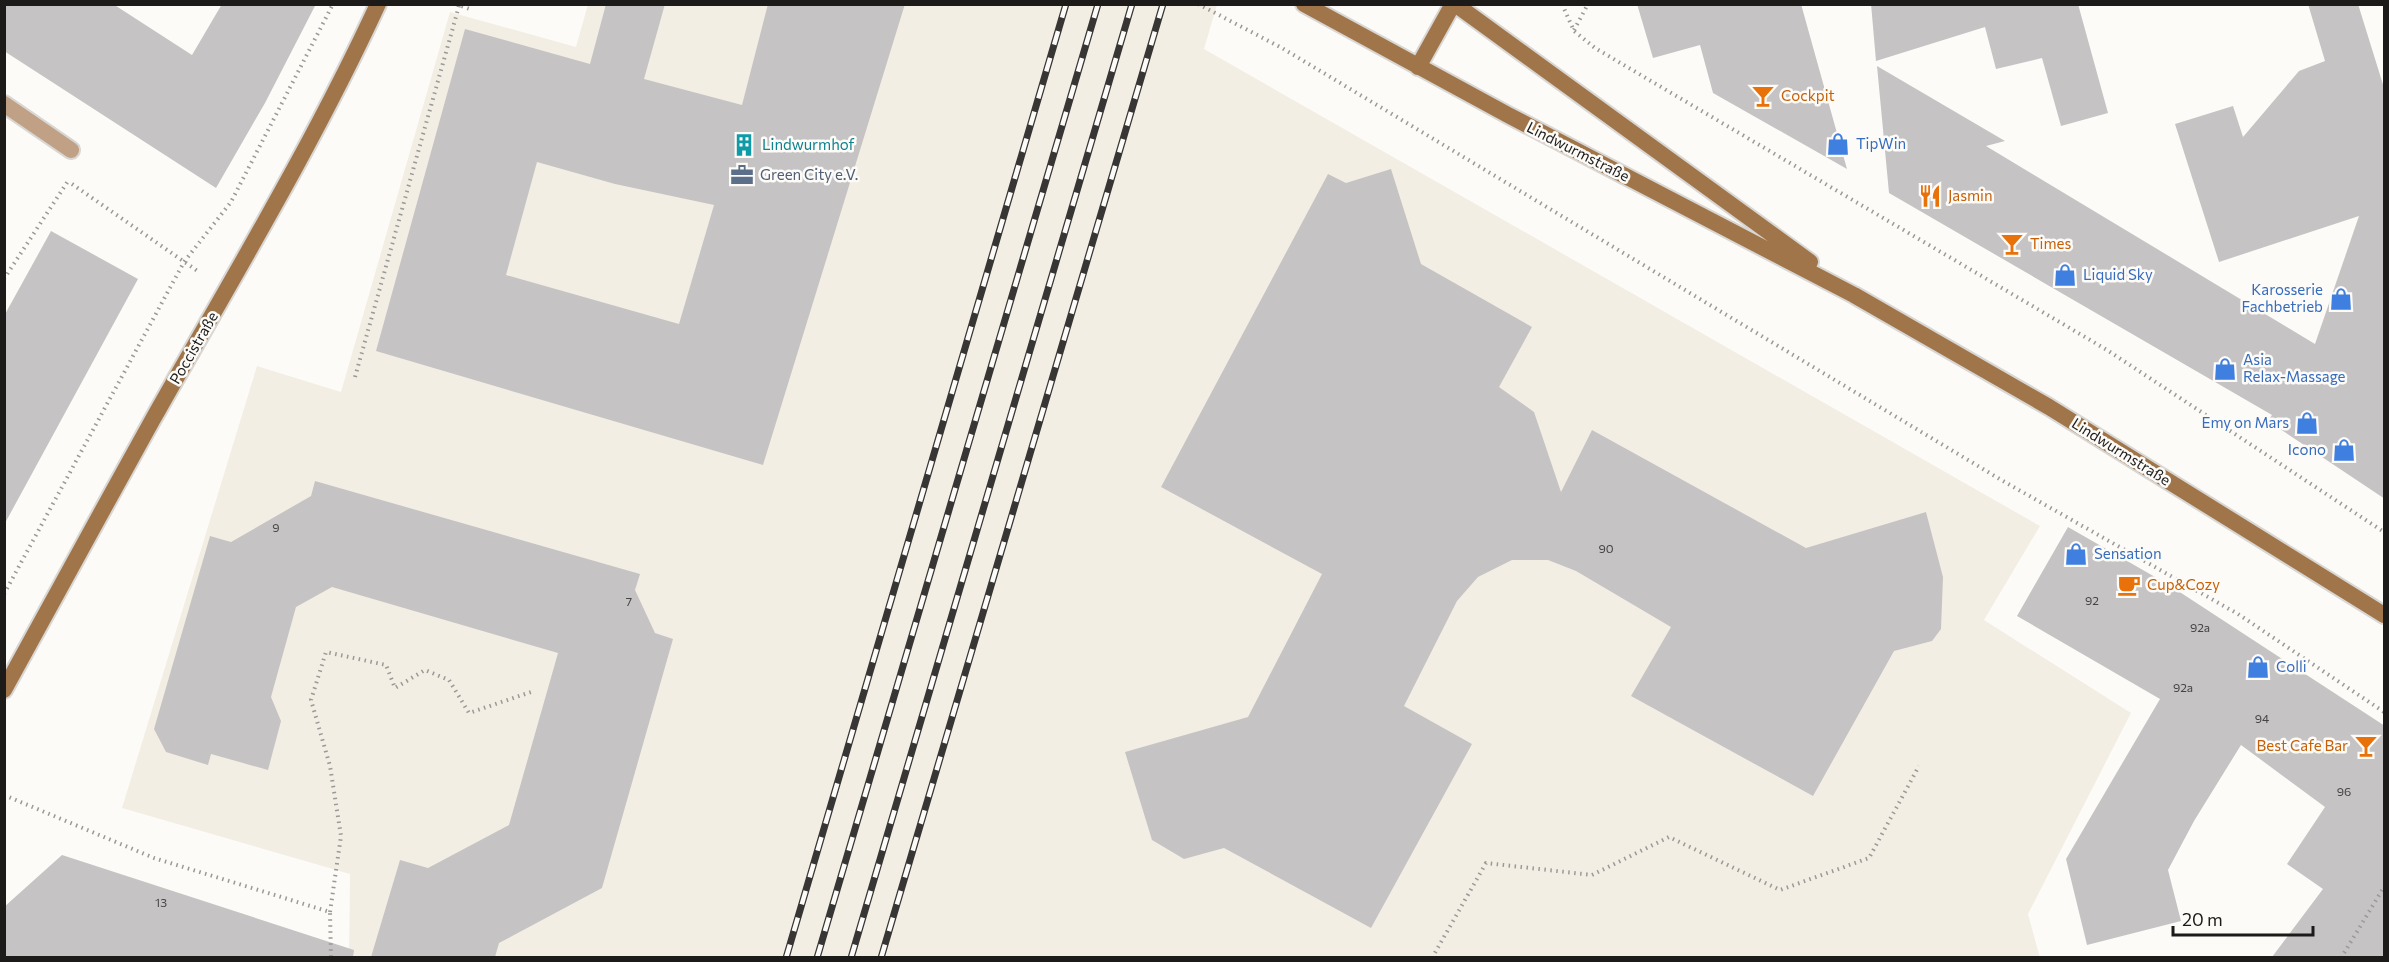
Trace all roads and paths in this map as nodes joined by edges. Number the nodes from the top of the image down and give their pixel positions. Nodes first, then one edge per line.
1 (333, 4) edge
2 (378, 4) edge
3 (1198, 4) edge
4 (1305, 4) edge
5 (1454, 4) edge
6 (1562, 4) edge
7 (1588, 4) edge
8 (458, 5) edge
9 (470, 9) dead end
10 (1574, 31) junction
11 (1418, 67) junction
12 (4, 104) edge
13 (71, 150) joint
14 (68, 181) junction
15 (184, 262) junction
16 (4, 279) edge
17 (226, 291) junction
18 (1854, 295) junction
19 (355, 377) dead end
20 (2385, 532) edge
21 (4, 594) edge
22 (2385, 615) edge
23 (4, 690) edge
24 (534, 691) dead end
25 (2385, 712) edge
26 (1919, 766) dead end
27 (4, 795) edge
28 (2385, 887) edge
29 (330, 912) junction
30 (331, 957) edge
31 (1432, 957) edge
32 (2341, 957) edge

1 - 15 path
2 - 17 main road, Poccistraße
3 - 25 path
4 - 11 main road, Lindwurmstraße
5 - 11 main road
5 - 18 main road, Lindwurmstraße
6 - 10 path
7 - 10 path
8 - 9 path
8 - 19 path
10 - 20 path
11 - 18 main road, Lindwurmstraße
12 - 13 street
13 - 14 path
14 - 15 path
14 - 16 path
15 - 17 path
15 - 21 path
17 - 23 main road, Poccistraße
18 - 22 main road, Lindwurmstraße
24 - 29 path
26 - 31 path
27 - 29 path
28 - 32 path
29 - 30 path

